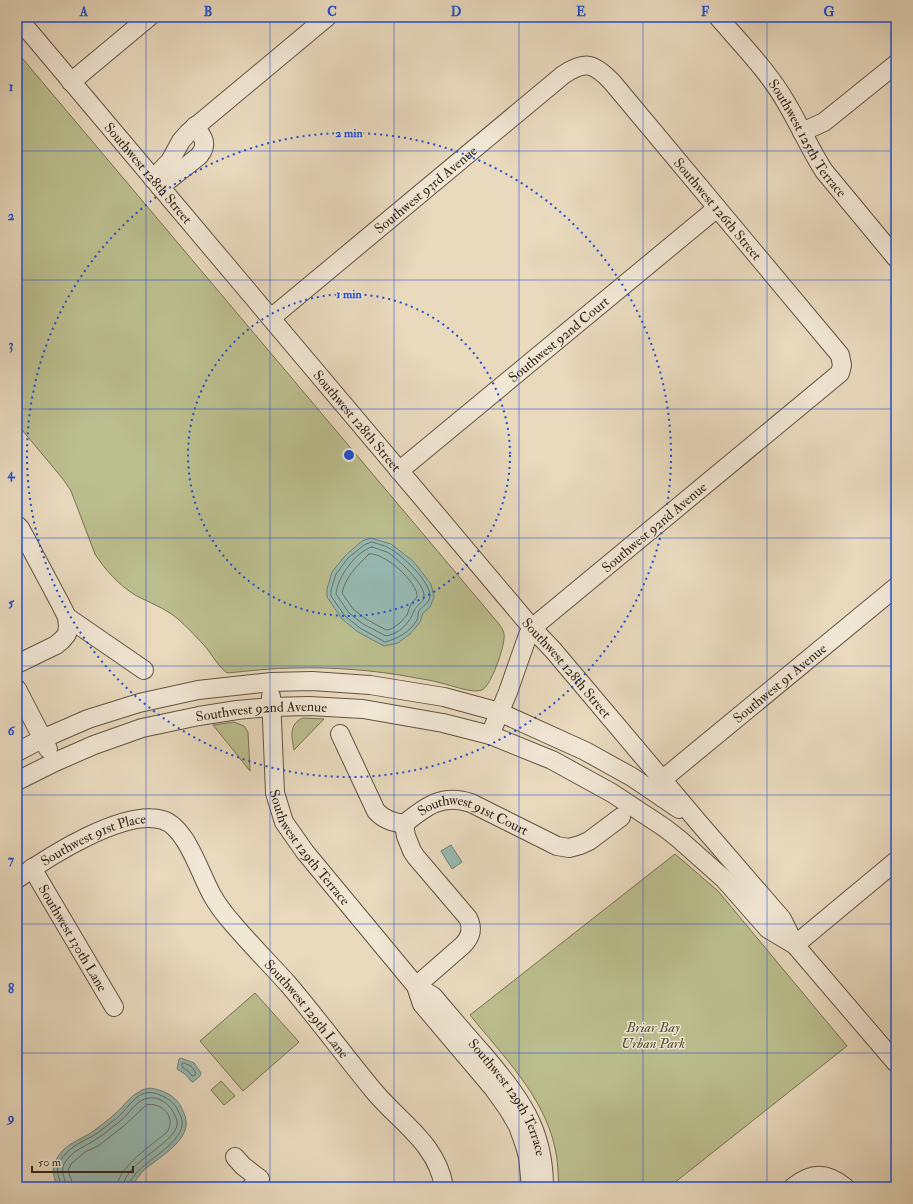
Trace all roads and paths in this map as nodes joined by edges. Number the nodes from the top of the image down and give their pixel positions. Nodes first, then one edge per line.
1 (149, 17) edge
2 (327, 17) edge
3 (718, 17) edge
4 (17, 18) edge
5 (896, 64) edge
6 (583, 65) joint
7 (71, 82) junction
8 (802, 132) junction
9 (157, 183) junction
10 (717, 208) junction
11 (896, 258) edge
12 (271, 318) junction
13 (842, 365) joint
14 (399, 471) junction
15 (17, 525) edge
16 (896, 587) edge
17 (67, 617) junction
18 (532, 628) junction
19 (17, 664) edge
20 (144, 670) dead end
21 (272, 682) junction
22 (17, 689) edge
23 (271, 707) junction
24 (499, 712) junction
25 (340, 734) dead end
26 (490, 735) junction
27 (42, 739) junction
28 (17, 752) edge
29 (55, 762) junction
30 (663, 779) junction
31 (17, 781) edge
32 (621, 817) dead end
33 (699, 823) junction
34 (404, 824) junction
35 (175, 826) joint
36 (896, 861) edge
37 (32, 868) junction
38 (17, 879) edge
39 (795, 945) junction
40 (416, 986) junction
41 (114, 1007) dead end
42 (896, 1063) edge
43 (236, 1157) dead end
44 (256, 1183) edge
45 (444, 1187) edge
46 (532, 1187) edge
47 (544, 1187) edge
48 (793, 1187) edge
49 (845, 1187) edge

1 - 7 street
2 - 9 street
3 - 8 street, Southwest 125th Terrace
4 - 7 street, Southwest 128th Street
5 - 8 street
6 - 10 street, Southwest 126th Street
6 - 12 street, Southwest 93rd Avenue
7 - 9 street, Southwest 128th Street
8 - 11 street, Southwest 125th Terrace
9 - 12 street, Southwest 128th Street
10 - 13 street, Southwest 126th Street
10 - 14 street, Southwest 92nd Court
12 - 14 street, Southwest 128th Street
13 - 18 street, Southwest 92nd Avenue
14 - 18 street, Southwest 128th Street
15 - 17 street
16 - 30 street, Southwest 91 Avenue
17 - 19 street
17 - 20 street
18 - 24 street, Southwest 92nd Avenue
18 - 30 street, Southwest 128th Street
21 - 23 street, Southwest 129th Terrace
21 - 24 street, Southwest 92nd Avenue
21 - 27 street, Southwest 92nd Avenue
22 - 27 street
23 - 26 street, Southwest 92nd Avenue
23 - 29 street, Southwest 92nd Avenue
23 - 40 street, Southwest 129th Terrace
24 - 26 street, Southwest 92nd Avenue
24 - 33 street, Southwest 128th Street
25 - 34 street
26 - 39 street, Southwest 128th Street
27 - 28 street, Southwest 92nd Avenue
27 - 29 street
29 - 31 street, Southwest 92nd Avenue
30 - 33 street, Southwest 128th Street
32 - 34 street, Southwest 91st Court
33 - 39 street, Southwest 128th Street
34 - 40 street, Southwest 91st Court
35 - 37 street, Southwest 91st Place
35 - 45 street, Southwest 129th Lane
36 - 39 street
37 - 38 street, Southwest 91st Place
37 - 41 street, Southwest 130th Lane
39 - 42 street, Southwest 128th Street
40 - 46 street, Southwest 129th Terrace
40 - 47 street, Southwest 129th Terrace
43 - 44 street
48 - 49 street

